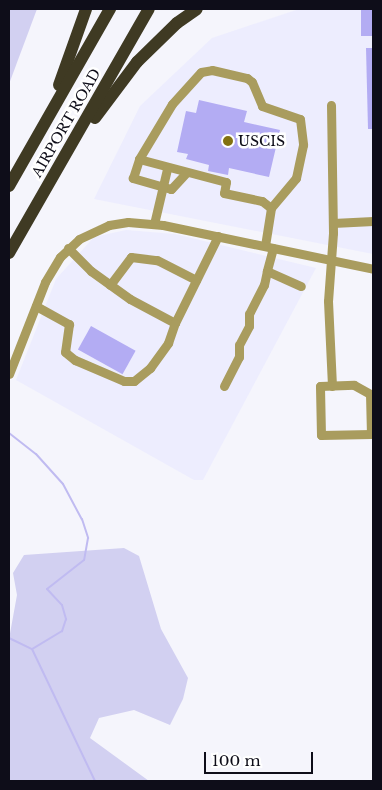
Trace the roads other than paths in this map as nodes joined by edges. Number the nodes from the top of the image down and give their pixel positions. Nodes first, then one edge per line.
1 (86, 9) edge
2 (110, 9) edge
3 (149, 9) edge
4 (197, 9) edge
5 (331, 105) dead end
6 (44, 124) junction
7 (139, 159) junction
8 (167, 169) junction
9 (186, 173) junction
10 (9, 186) edge
11 (162, 187) junction
12 (39, 201) junction
13 (271, 208) junction
14 (373, 221) edge
15 (333, 223) junction
16 (154, 224) junction
17 (218, 236) junction
18 (269, 247) junction
19 (68, 248) junction
20 (9, 253) edge
21 (332, 260) junction
22 (373, 269) edge
23 (267, 272) junction
24 (196, 280) junction
25 (110, 284) junction
26 (301, 286) dead end
27 (36, 306) junction
28 (175, 323) junction
29 (9, 374) edge
30 (224, 386) dead end
31 (332, 386) junction

1 - 6 highway
2 - 6 highway, AIRPORT ROAD
3 - 12 highway, AIRPORT ROAD
4 - 12 highway
5 - 15 street
6 - 10 highway, AIRPORT ROAD
7 - 8 street
7 - 11 street
7 - 13 street
8 - 9 street
8 - 11 street
9 - 11 street
9 - 13 street
11 - 16 street
12 - 20 highway, AIRPORT ROAD
13 - 18 street
14 - 15 street
15 - 21 street
16 - 17 street
16 - 19 street
17 - 18 street
17 - 24 street
18 - 21 street
18 - 23 street
19 - 25 street
19 - 27 street
21 - 22 street
21 - 31 street
23 - 26 street
23 - 30 street
24 - 25 street
24 - 28 street
25 - 28 street
27 - 28 street
27 - 29 street
31 - 31 street

